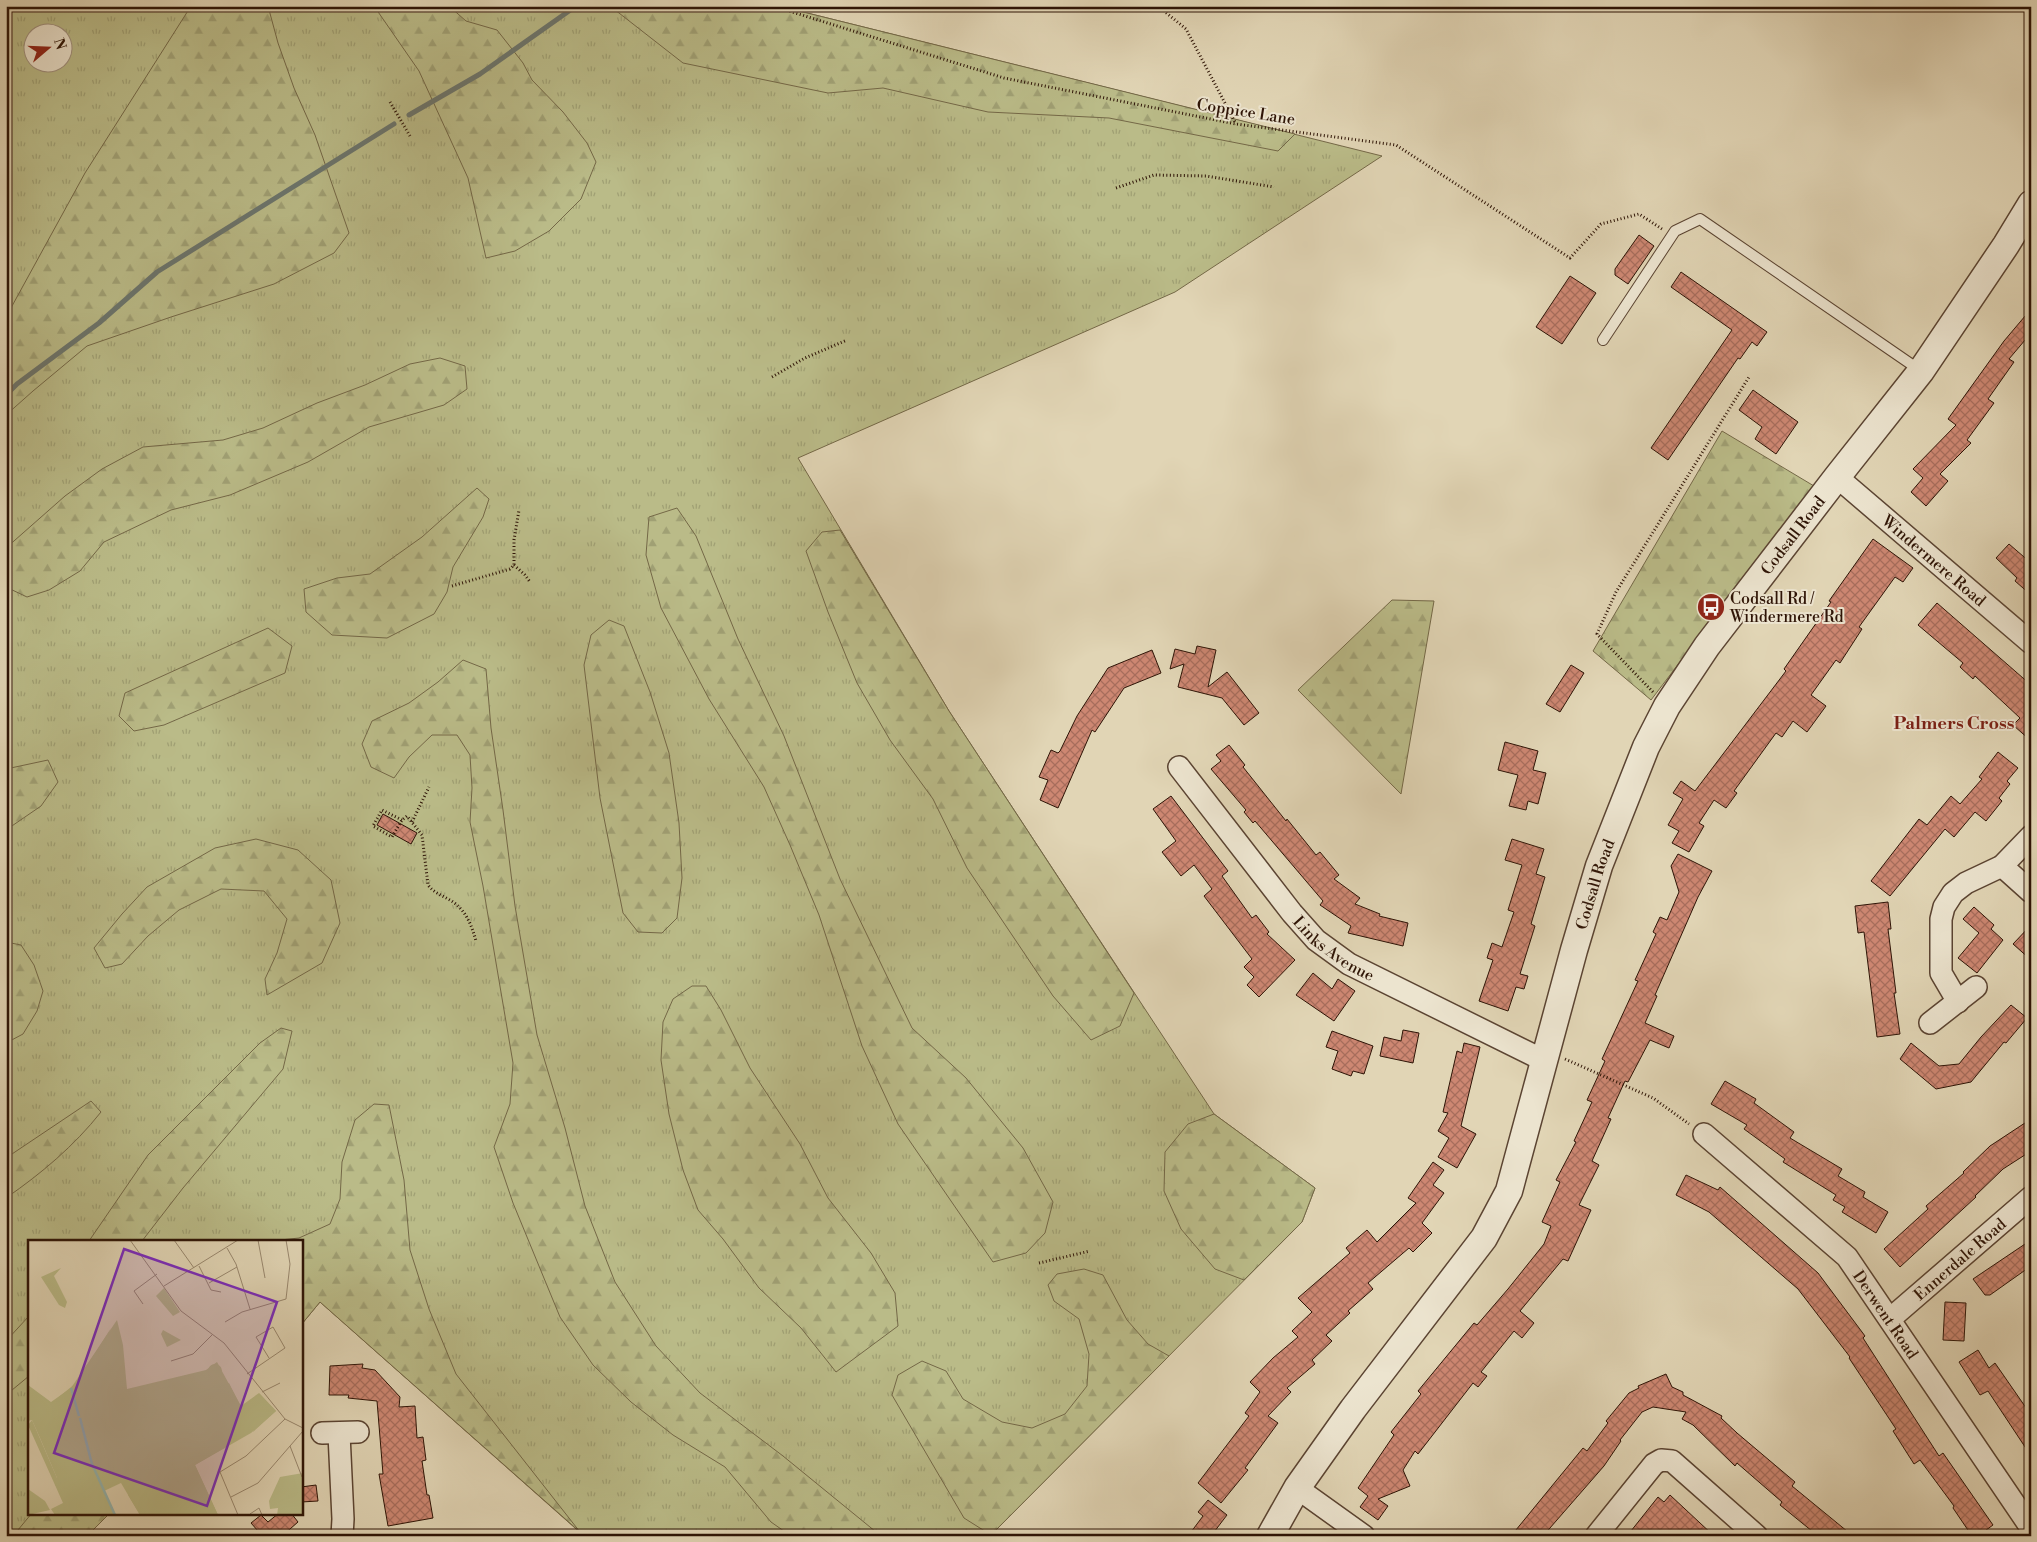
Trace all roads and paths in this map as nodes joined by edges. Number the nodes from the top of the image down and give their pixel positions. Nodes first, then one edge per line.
1 (773, 6) edge
2 (1158, 6) edge
3 (390, 102) dead end
4 (1236, 124) junction
5 (410, 136) dead end
6 (1274, 187) dead end
7 (1116, 188) dead end
8 (2031, 204) edge
9 (1672, 236) junction
10 (847, 340) dead end
11 (1603, 340) dead end
12 (1921, 371) junction
13 (772, 377) dead end
14 (1749, 377) dead end
15 (1837, 477) junction
16 (519, 510) dead end
17 (514, 565) junction
18 (530, 582) dead end
19 (452, 586) dead end
20 (2031, 643) edge
21 (1666, 706) junction
22 (1178, 767) dead end
23 (429, 787) dead end
24 (402, 820) junction
25 (412, 822) junction
26 (2031, 836) edge
27 (2002, 866) junction
28 (2031, 892) edge
29 (476, 941) dead end
30 (1976, 987) dead end
31 (1958, 1002) junction
32 (1930, 1023) dead end
33 (1545, 1061) junction
34 (1704, 1134) joint
35 (2031, 1197) edge
36 (1090, 1251) dead end
37 (1039, 1263) dead end
38 (1890, 1319) junction
39 (340, 1433) dead end
40 (1297, 1488) junction
41 (2031, 1528) edge
42 (342, 1536) edge
43 (1270, 1536) edge
44 (1364, 1536) edge
45 (1596, 1536) edge
46 (1757, 1536) edge

1 - 4 path, Coppice Lane
2 - 4 path
3 - 5 path
4 - 9 path, Coppice Lane
6 - 7 path
8 - 12 street, Codsall Road
9 - 11 lane
9 - 12 lane
10 - 13 path
12 - 15 street, Codsall Road
14 - 21 path
15 - 20 street, Windermere Road
15 - 21 street, Codsall Road
16 - 17 path
17 - 18 path
17 - 19 path
21 - 33 street, Codsall Road
22 - 33 street, Links Avenue
23 - 25 path
24 - 24 path
24 - 25 path
25 - 29 path
26 - 27 street
27 - 28 street
27 - 31 street
30 - 31 street
31 - 32 street
33 - 34 path
33 - 40 street, Codsall Road
34 - 38 street, Derwent Road
35 - 38 street, Ennerdale Road
36 - 37 path
38 - 41 street, Derwent Road
39 - 42 street
40 - 43 street, Codsall Road
40 - 44 street
45 - 46 street

